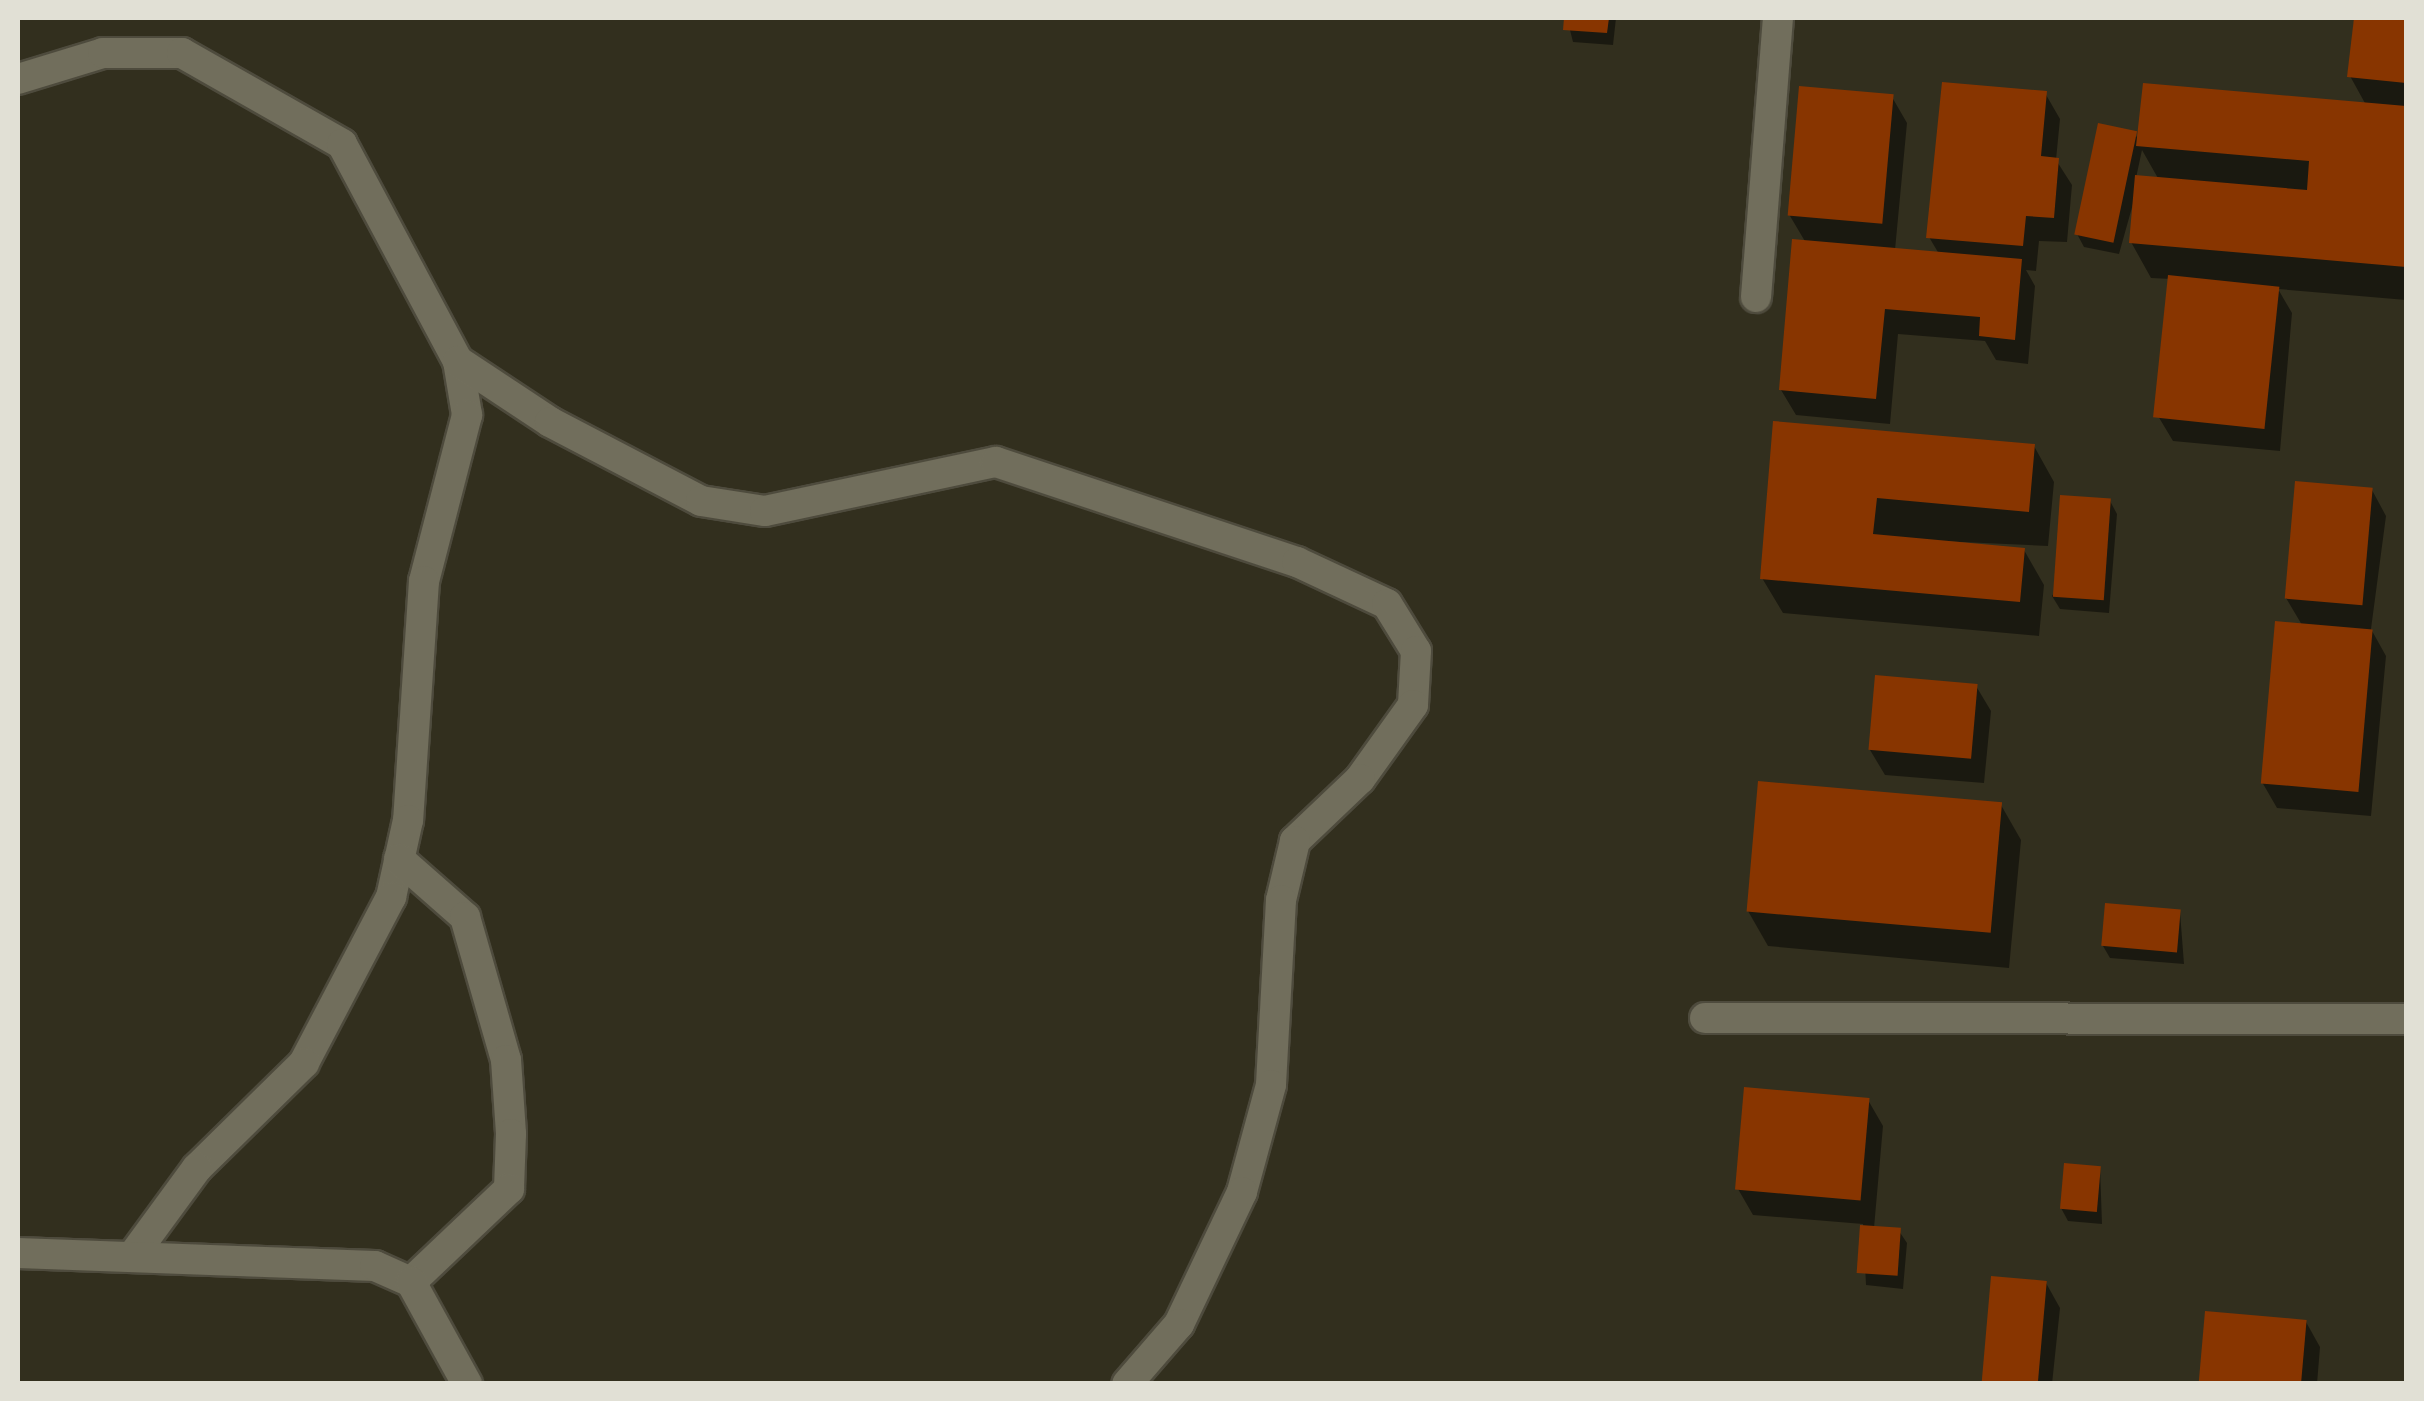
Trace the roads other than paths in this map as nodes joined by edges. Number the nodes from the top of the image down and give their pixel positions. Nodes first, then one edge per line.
1 (1778, 18) edge
2 (18, 79) edge
3 (1756, 297) dead end
4 (458, 361) junction
5 (399, 859) junction
6 (1705, 1018) dead end
7 (2406, 1019) edge
8 (18, 1253) edge
9 (134, 1254) junction
10 (410, 1282) junction
11 (467, 1384) edge
12 (1128, 1384) edge

1 - 3 street
2 - 4 street
4 - 5 street
4 - 12 street
5 - 9 street
5 - 10 street
6 - 7 street
8 - 9 street
9 - 10 street
10 - 11 street

